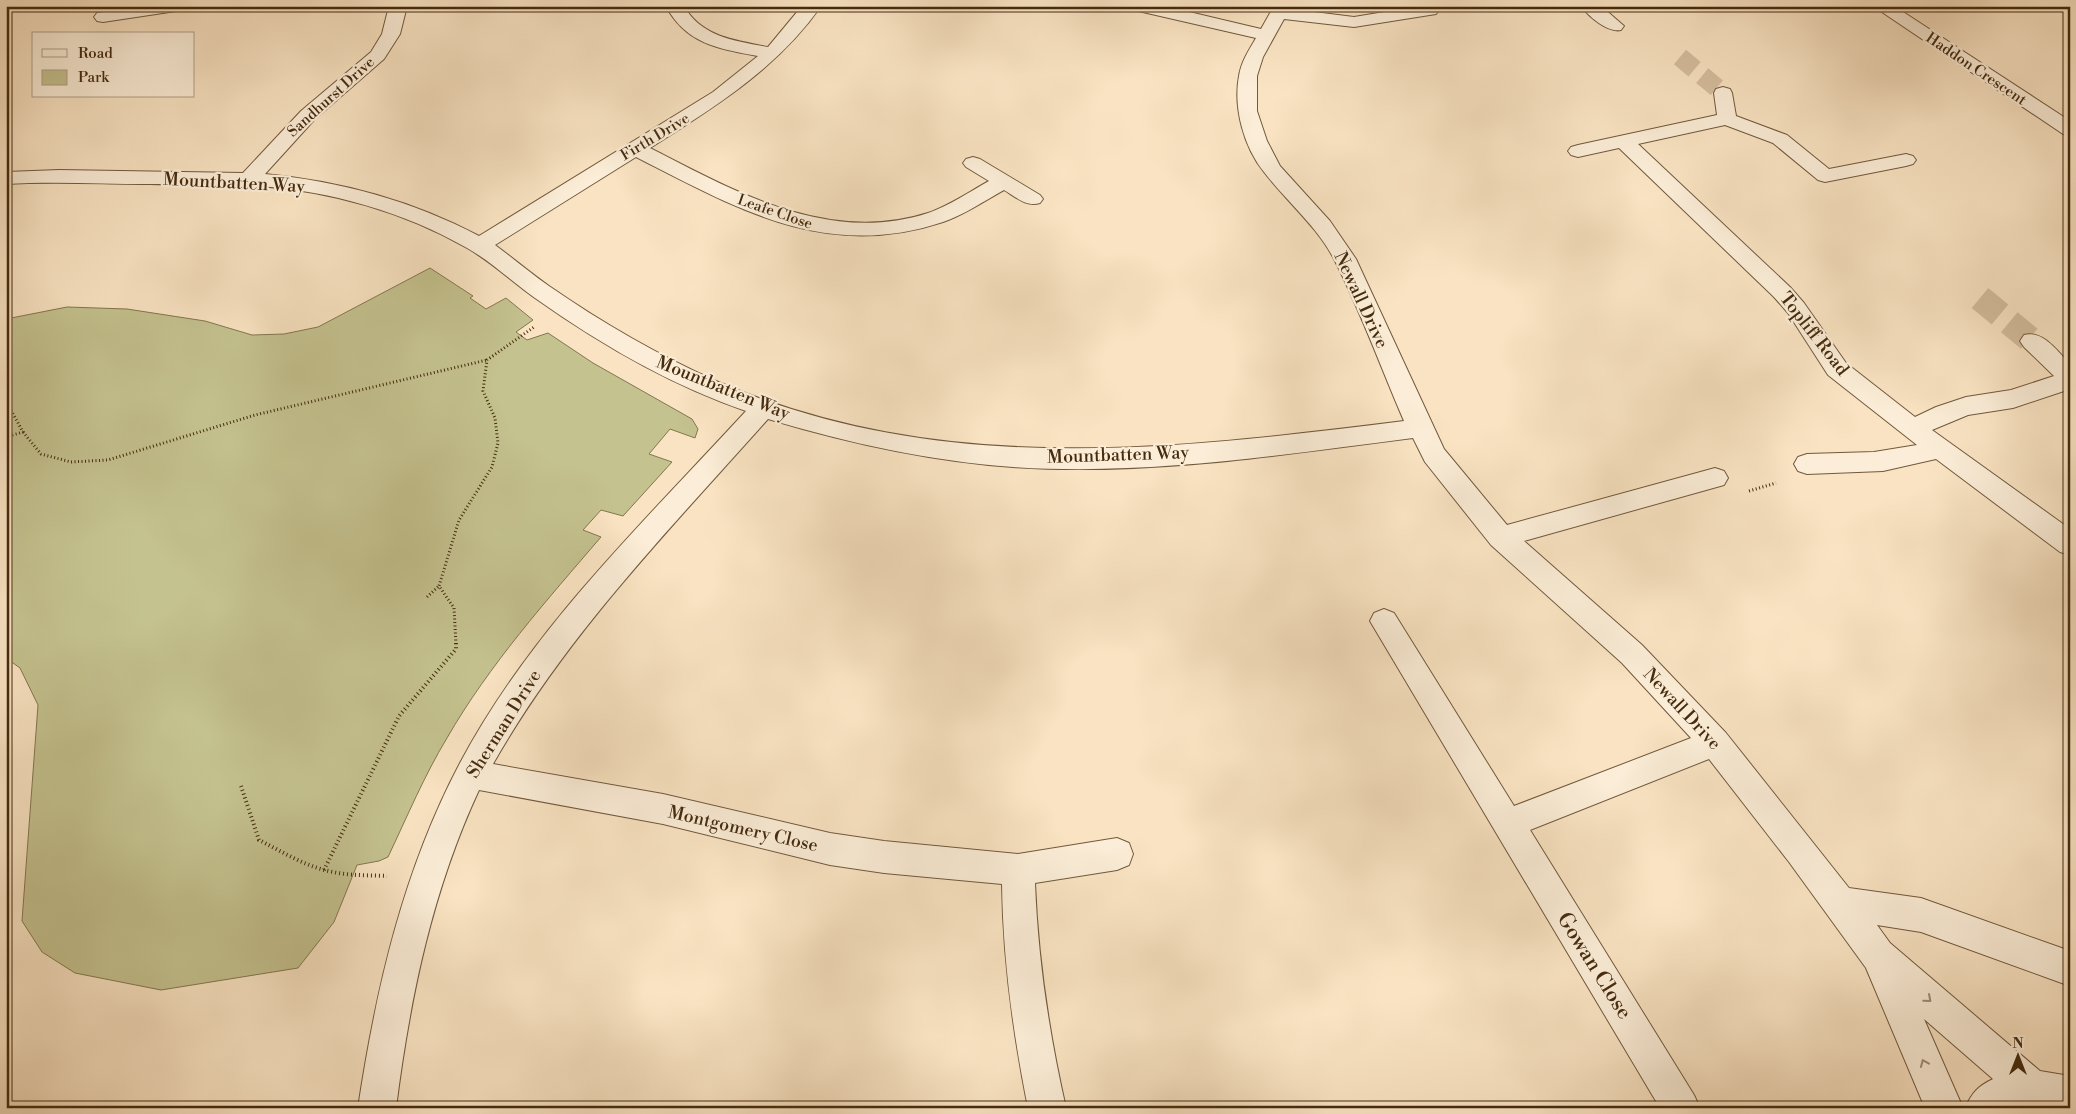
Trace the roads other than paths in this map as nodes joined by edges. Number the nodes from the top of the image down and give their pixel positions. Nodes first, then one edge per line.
1 (176, 6) edge
2 (398, 6) edge
3 (674, 6) edge
4 (812, 6) edge
5 (1140, 6) edge
6 (1590, 6) edge
7 (1882, 6) edge
8 (1430, 10) dead end
9 (103, 17) dead end
10 (1276, 18) edge
11 (1615, 26) dead end
12 (772, 53) junction
13 (1723, 93) tunnel mouth
14 (1727, 119) junction
15 (2070, 130) edge
16 (1622, 141) junction
17 (636, 149) junction
18 (1578, 151) dead end
19 (1906, 160) dead end
20 (973, 162) dead end
21 (6, 178) edge
22 (248, 180) junction
23 (1004, 182) junction
24 (1033, 200) dead end
25 (480, 246) junction
26 (2032, 341) tunnel mouth
27 (2070, 379) edge
28 (763, 408) junction
29 (1420, 428) junction
30 (1913, 429) junction
31 (1940, 448) junction
32 (1807, 464) dead end
33 (1715, 478) dead end
34 (1501, 537) junction
35 (2070, 544) edge
36 (1384, 621) dead end
37 (1715, 743) junction
38 (471, 774) junction
39 (1507, 824) junction
40 (1117, 854) dead end
41 (1018, 870) junction
42 (1840, 902) junction
43 (1878, 955) junction
44 (2070, 969) edge
45 (2031, 1088) junction
46 (2070, 1095) edge
47 (377, 1108) edge
48 (1047, 1108) edge
49 (1681, 1108) edge
50 (1944, 1108) edge
51 (1984, 1108) edge

1 - 9 street
2 - 22 street, Sandhurst Drive
3 - 12 street
4 - 12 street, Firth Drive
5 - 10 street
6 - 11 street
7 - 15 street, Haddon Crescent
8 - 10 street
10 - 29 street, Newall Drive
12 - 17 street, Firth Drive
13 - 14 street
14 - 16 street
14 - 19 street
16 - 18 street
16 - 30 street, Topliff Road
17 - 23 street, Leafe Close
17 - 25 street, Firth Drive
20 - 23 street
21 - 22 street, Mountbatten Way
22 - 25 street, Mountbatten Way
23 - 24 street
25 - 28 street, Mountbatten Way
26 - 27 street
27 - 30 street
28 - 29 street, Mountbatten Way
28 - 38 street, Sherman Drive
29 - 34 street, Newall Drive
30 - 31 street, Topliff Road
31 - 32 street
31 - 35 street, Topliff Road
33 - 34 street
34 - 37 street, Newall Drive
36 - 39 street, Gowan Close
37 - 39 street
37 - 42 street, Newall Drive
38 - 41 street, Montgomery Close
38 - 47 street, Sherman Drive
39 - 49 street, Gowan Close
40 - 41 street, Montgomery Close
41 - 48 street
42 - 43 street, Newall Drive
42 - 44 street
43 -> 45 street, Newall Drive
50 -> 43 street, Newall Drive
45 - 46 street
45 - 51 street

